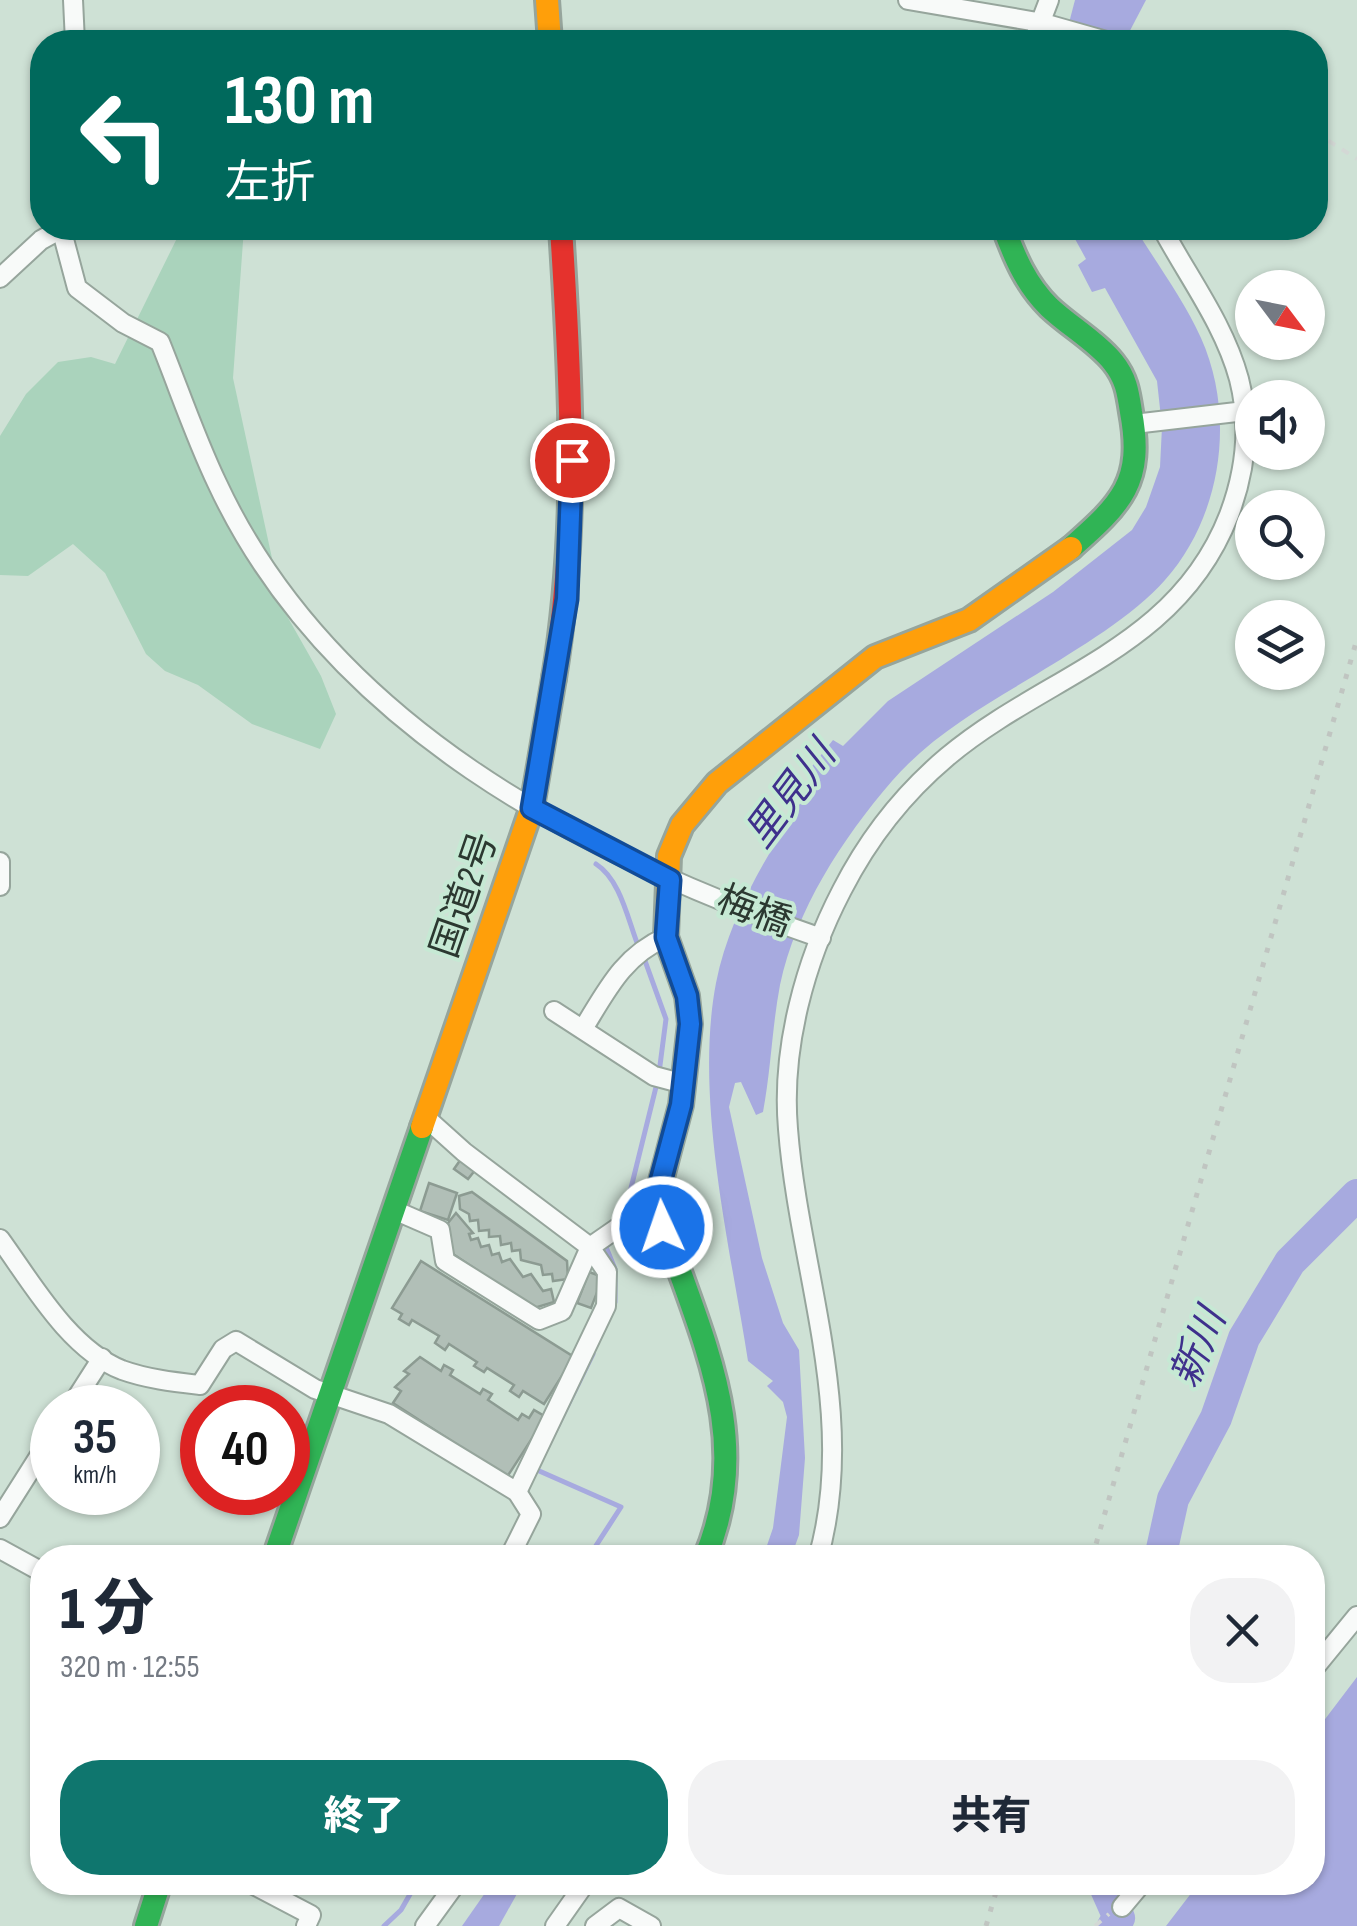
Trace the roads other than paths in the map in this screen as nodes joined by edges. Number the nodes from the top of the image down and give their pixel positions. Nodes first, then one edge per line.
1 (73, 0) edge
2 (547, 0) edge
3 (908, 0) edge
4 (1049, 0) edge
5 (1048, 24) junction
6 (74, 30) edge
7 (549, 30) edge
8 (1043, 30) edge
9 (1069, 30) edge
10 (41, 240) edge
11 (64, 240) edge
12 (562, 240) edge
13 (1008, 240) edge
14 (1169, 240) edge
15 (0, 278) edge
16 (1235, 387) edge
17 (1235, 413) edge
18 (1141, 423) junction
19 (1243, 470) edge
20 (532, 808) junction
21 (0, 862) edge
22 (678, 884) junction
23 (0, 886) edge
24 (818, 937) junction
25 (648, 946) junction
26 (554, 1011) dead end
27 (583, 1029) junction
28 (667, 1080) junction
29 (426, 1117) junction
30 (655, 1202) junction
31 (394, 1210) junction
32 (0, 1238) edge
33 (590, 1248) junction
34 (102, 1358) junction
35 (85, 1385) edge
36 (330, 1396) junction
37 (30, 1471) edge
38 (516, 1492) junction
39 (0, 1518) edge
40 (278, 1545) edge
41 (516, 1545) edge
42 (711, 1545) edge
43 (821, 1545) edge
44 (0, 1549) edge
45 (30, 1565) edge
46 (1357, 1616) edge
47 (1325, 1656) edge
48 (156, 1895) edge
49 (273, 1895) edge
50 (445, 1895) edge
51 (577, 1895) edge
52 (1131, 1895) edge
53 (1118, 1909) road end
54 (146, 1926) edge
55 (306, 1926) edge
56 (425, 1926) edge
57 (556, 1926) edge
58 (596, 1926) edge
59 (651, 1926) edge

1 - 6 street
2 - 7 main road
3 - 5 street
4 - 5 street
5 - 8 street
5 - 9 street
10 - 15 street
11 - 20 street, 梅橋
12 - 20 main road, 国道2号
13 - 18 main road
14 - 16 street
17 - 18 street
18 - 22 main road
19 - 24 street
20 - 22 street, 梅橋
20 - 29 main road, 国道2号
21 - 23 street
22 - 24 street, 梅橋
22 - 25 main road
24 - 43 street
25 - 27 street
25 - 28 main road
26 - 27 street
27 - 28 street
28 - 30 main road
29 - 31 main road, 国道2号
29 - 33 street
30 - 33 street
30 - 42 main road
31 - 33 street
31 - 36 main road, 国道2号
32 - 34 street
33 - 38 street
34 - 35 street
34 - 36 street
36 - 38 street
36 - 40 main road, 国道2号
37 - 39 street
38 - 41 street
44 - 45 street
46 - 47 street
48 - 54 main road
49 - 55 street
50 - 56 street
51 - 57 street
52 - 53 street
58 - 59 street

